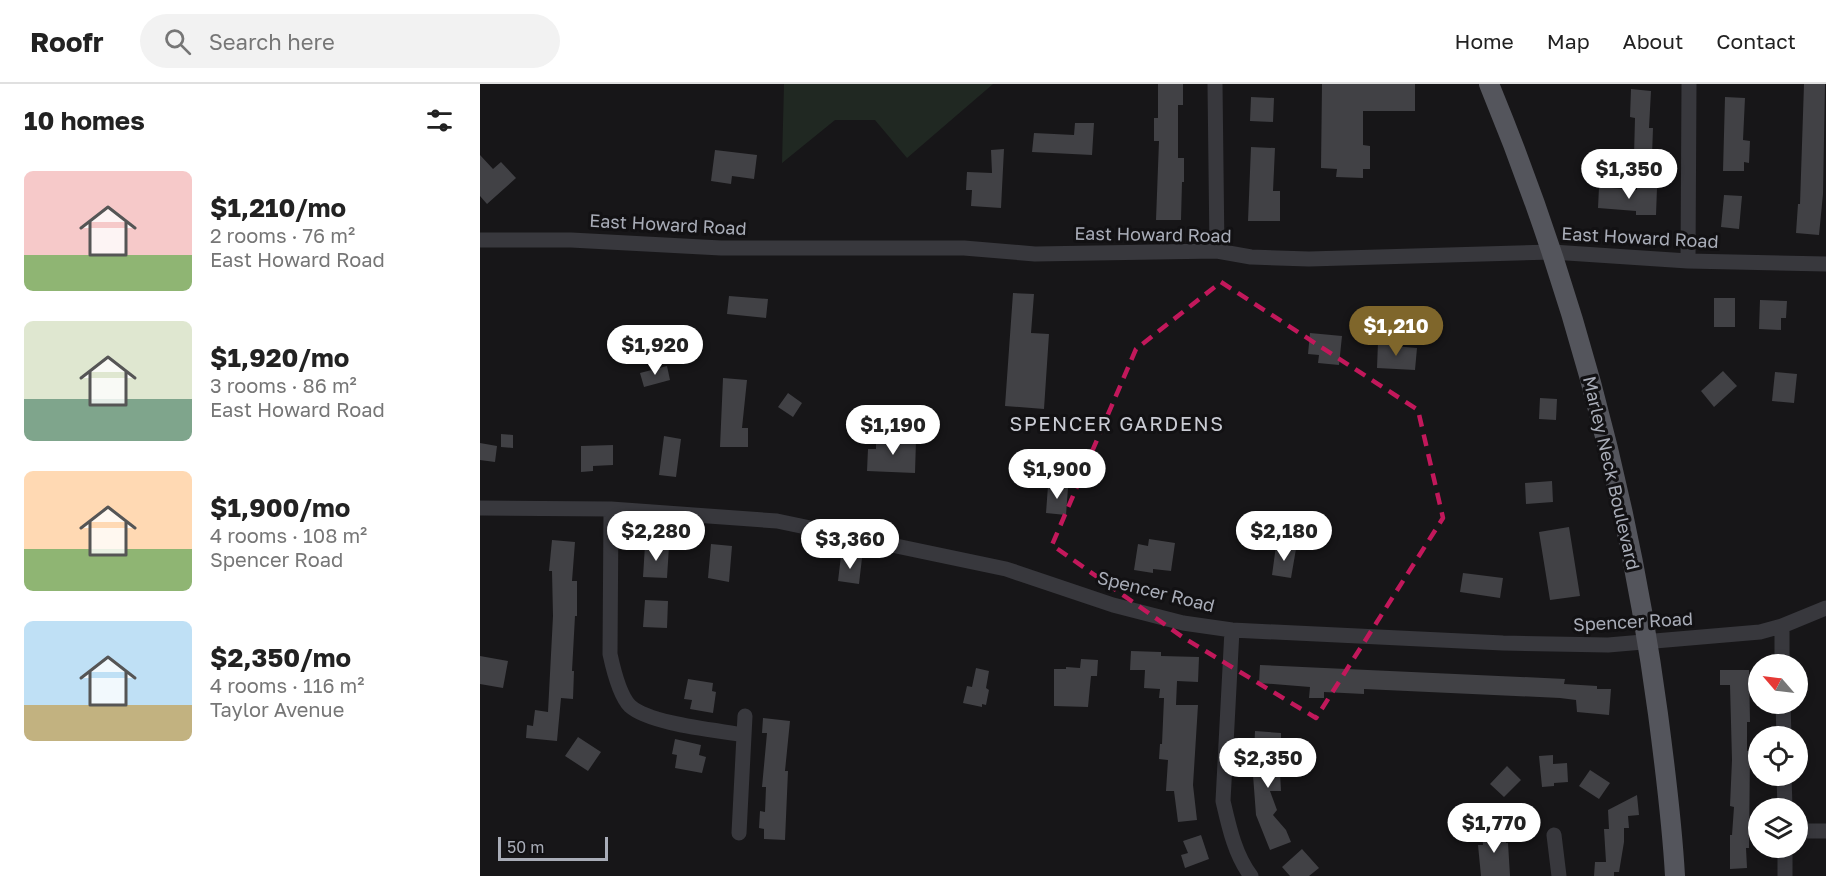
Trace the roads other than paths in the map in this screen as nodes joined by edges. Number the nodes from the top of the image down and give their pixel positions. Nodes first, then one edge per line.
1 (1215, 84) edge
2 (1489, 84) edge
3 (1689, 84) edge
4 (480, 240) edge
5 (1217, 251) junction
6 (1552, 252) junction
7 (1688, 261) junction
8 (1826, 264) edge
9 (480, 508) edge
10 (611, 509) junction
11 (1826, 608) edge
12 (1782, 626) junction
13 (1232, 630) junction
14 (1648, 643) junction
15 (1782, 654) edge
16 (745, 716) dead end
17 (744, 735) junction
18 (1808, 831) edge
19 (1826, 831) edge
20 (739, 833) dead end
21 (1554, 835) dead end
22 (1785, 858) edge
23 (1251, 876) edge
24 (1558, 876) edge
25 (1675, 876) edge
26 (1785, 876) edge

1 - 5 street
2 - 6 main road, Marley Neck Boulevard
3 - 7 street
4 - 5 street, East Howard Road
5 - 6 street, East Howard Road
6 - 7 street, East Howard Road
6 - 14 main road, Marley Neck Boulevard
7 - 8 street, East Howard Road
9 - 10 street, Spencer Road
10 - 13 street, Spencer Road
10 - 17 street
11 - 12 street, Spencer Road
12 - 14 street, Spencer Road
12 - 15 street
13 - 14 street, Spencer Road
13 - 23 street
14 - 25 main road, Marley Neck Boulevard
16 - 17 street
17 - 20 street
18 - 19 street
21 - 24 street
22 - 26 street

